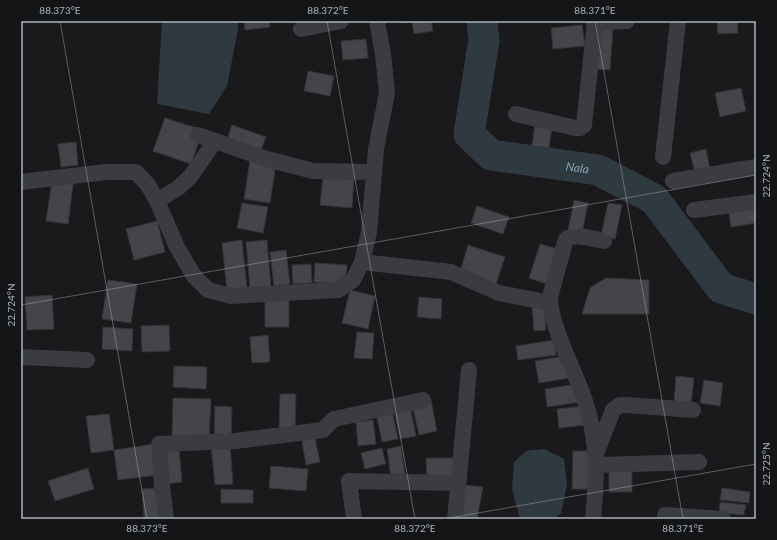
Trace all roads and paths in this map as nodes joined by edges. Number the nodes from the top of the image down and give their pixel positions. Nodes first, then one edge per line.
1 (341, 21) edge
2 (377, 21) edge
3 (594, 21) edge
4 (627, 21) edge
5 (678, 21) edge
6 (301, 29) dead end
7 (516, 114) dead end
8 (198, 135) dead end
9 (215, 141) junction
10 (663, 157) dead end
11 (756, 167) edge
12 (374, 172) junction
13 (673, 181) dead end
14 (21, 182) edge
15 (157, 201) junction
16 (756, 202) edge
17 (694, 210) dead end
18 (604, 241) dead end
19 (362, 262) junction
20 (550, 303) junction
21 (21, 357) edge
22 (87, 360) dead end
23 (469, 370) dead end
24 (423, 400) dead end
25 (693, 410) dead end
26 (596, 459) junction
27 (699, 462) dead end
28 (458, 483) junction
29 (665, 514) dead end
30 (166, 519) edge
31 (354, 519) edge
32 (455, 519) edge
33 (593, 519) edge
34 (723, 519) edge

1 - 6 street
2 - 12 street
3 - 4 street
3 - 7 street
5 - 10 street
8 - 9 street
9 - 12 street
9 - 15 street
11 - 13 street
12 - 19 street
14 - 15 street
15 - 19 street
16 - 17 street
18 - 20 street
19 - 20 street
20 - 26 street
21 - 22 street
23 - 28 street
24 - 30 street
25 - 26 street
26 - 27 street
26 - 33 street
28 - 31 street
28 - 32 street
29 - 34 street

